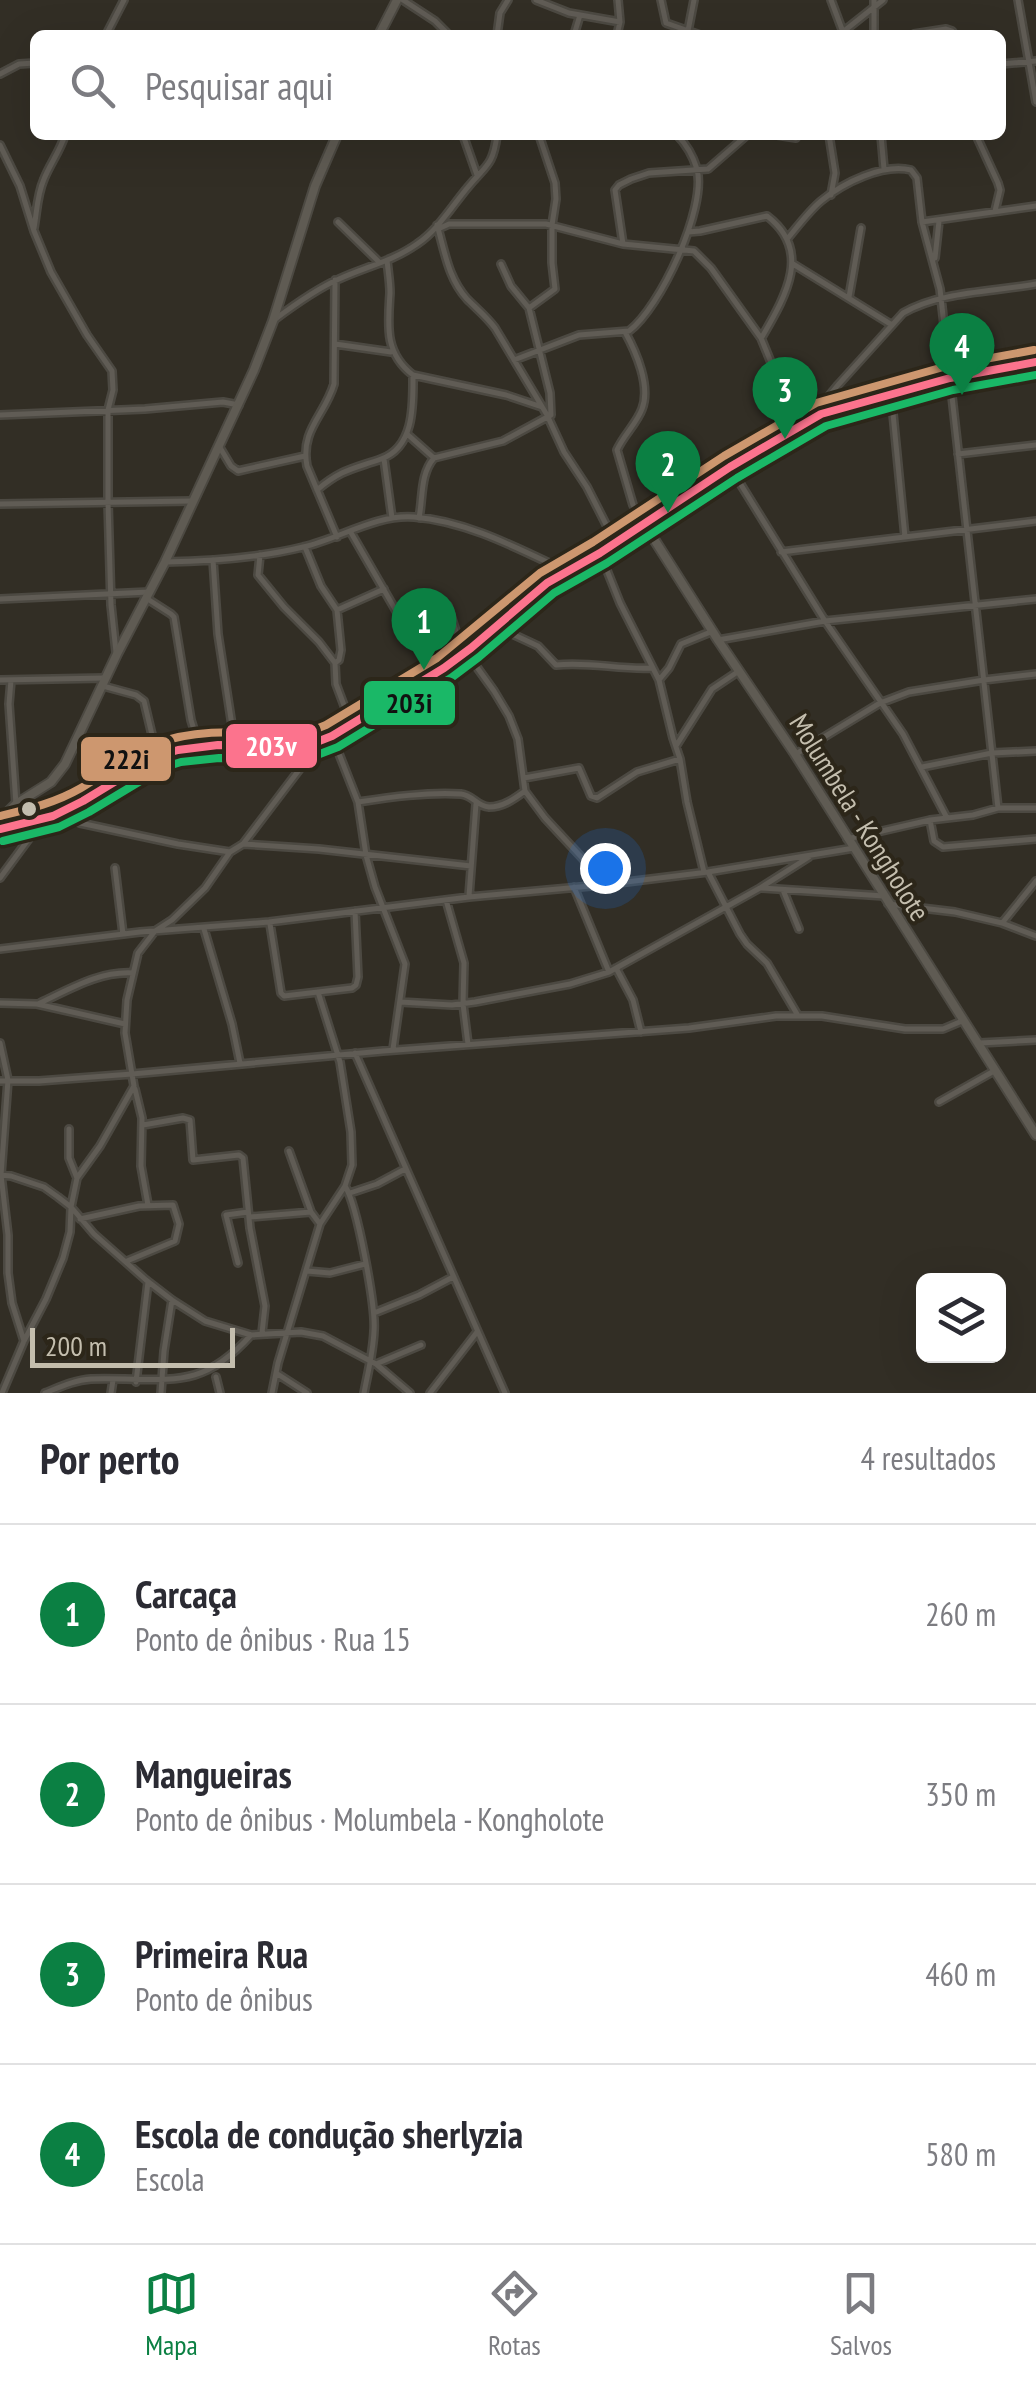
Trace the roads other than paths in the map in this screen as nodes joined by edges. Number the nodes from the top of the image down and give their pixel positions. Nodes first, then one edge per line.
1 (124, 0) edge
2 (400, 0) edge
3 (508, 0) edge
4 (536, 0) edge
5 (618, 0) edge
6 (661, 0) edge
7 (694, 0) edge
8 (831, 0) edge
9 (874, 0) edge
10 (882, 0) edge
11 (1018, 0) edge
12 (874, 8) junction
13 (580, 16) junction
14 (620, 22) junction
15 (109, 30) edge
16 (381, 30) edge
17 (444, 30) edge
18 (498, 30) edge
19 (576, 30) edge
20 (618, 30) edge
21 (683, 30) edge
22 (688, 30) edge
23 (840, 30) edge
24 (845, 30) edge
25 (874, 30) edge
26 (1033, 62) edge
27 (30, 63) edge
28 (1006, 64) edge
29 (0, 74) edge
30 (1036, 102) edge
31 (63, 140) edge
32 (335, 140) edge
33 (465, 140) edge
34 (496, 140) edge
35 (541, 140) edge
36 (682, 140) edge
37 (741, 140) edge
38 (830, 140) edge
39 (881, 140) edge
40 (978, 140) edge
41 (0, 145) edge
42 (884, 169) junction
43 (698, 171) junction
44 (477, 176) junction
45 (831, 195) junction
46 (1036, 206) edge
47 (994, 213) junction
48 (940, 221) junction
49 (338, 222) dead end
50 (922, 222) junction
51 (552, 225) junction
52 (438, 227) junction
53 (861, 228) dead end
54 (34, 230) junction
55 (688, 232) junction
56 (788, 238) junction
57 (623, 244) junction
58 (680, 249) junction
59 (387, 260) junction
60 (379, 262) junction
61 (501, 264) dead end
62 (792, 264) junction
63 (934, 264) junction
64 (335, 280) junction
65 (1036, 284) edge
66 (849, 297) junction
67 (941, 299) junction
68 (529, 308) junction
69 (273, 320) junction
70 (892, 326) junction
71 (625, 332) junction
72 (761, 338) junction
73 (335, 344) junction
74 (540, 349) junction
75 (392, 352) junction
76 (514, 360) junction
77 (1036, 362) edge
78 (413, 375) junction
79 (955, 376) junction
80 (891, 393) junction
81 (239, 404) junction
82 (542, 408) junction
83 (108, 410) junction
84 (821, 414) junction
85 (0, 415) edge
86 (548, 418) junction
87 (797, 426) junction
88 (406, 434) junction
89 (1036, 445) edge
90 (219, 446) junction
91 (958, 454) junction
92 (305, 456) junction
93 (384, 458) junction
94 (434, 458) junction
95 (730, 467) junction
96 (317, 490) junction
97 (192, 501) junction
98 (108, 502) junction
99 (0, 504) edge
100 (666, 512) joint
101 (392, 518) junction
102 (419, 518) junction
103 (1036, 520) edge
104 (646, 525) junction
105 (966, 530) junction
106 (350, 532) junction
107 (337, 537) junction
108 (906, 537) junction
109 (616, 543) junction
110 (304, 547) junction
111 (781, 552) junction
112 (600, 553) junction
113 (260, 555) junction
114 (212, 560) junction
115 (165, 562) junction
116 (566, 571) junction
117 (384, 589) junction
118 (111, 594) junction
119 (148, 595) junction
120 (0, 600) edge
121 (1036, 600) edge
122 (448, 606) dead end
123 (975, 606) junction
124 (337, 610) junction
125 (825, 620) junction
126 (494, 626) junction
127 (713, 631) junction
128 (718, 640) junction
129 (460, 644) junction
130 (469, 650) junction
131 (116, 654) junction
132 (334, 663) junction
133 (653, 668) junction
134 (739, 671) junction
135 (1036, 674) edge
136 (0, 680) edge
137 (12, 680) junction
138 (659, 680) junction
139 (984, 680) junction
140 (104, 682) junction
141 (880, 703) junction
142 (351, 724) junction
143 (332, 736) junction
144 (322, 740) junction
145 (235, 745) junction
146 (198, 746) junction
147 (676, 746) junction
148 (1036, 751) edge
149 (795, 754) junction
150 (992, 754) junction
151 (157, 756) junction
152 (680, 759) junction
153 (922, 767) junction
154 (524, 778) junction
155 (524, 791) junction
156 (358, 802) junction
157 (16, 804) junction
158 (476, 804) junction
159 (998, 808) junction
160 (1036, 808) edge
161 (59, 812) junction
162 (44, 818) junction
163 (947, 818) junction
164 (0, 820) edge
165 (930, 820) junction
166 (0, 828) edge
167 (848, 839) junction
168 (1036, 839) edge
169 (243, 844) junction
170 (854, 848) junction
171 (230, 852) junction
172 (366, 855) junction
173 (811, 856) junction
174 (472, 866) junction
175 (115, 868) dead end
176 (706, 872) junction
177 (0, 878) edge
178 (1036, 881) edge
179 (602, 884) junction
180 (574, 887) junction
181 (760, 888) junction
182 (784, 890) junction
183 (470, 897) junction
184 (446, 900) junction
185 (886, 900) junction
186 (726, 906) junction
187 (382, 907) junction
188 (355, 911) junction
189 (269, 922) junction
190 (1002, 923) junction
191 (204, 929) junction
192 (799, 929) dead end
193 (155, 932) junction
194 (123, 934) junction
195 (1036, 936) edge
196 (0, 949) edge
197 (616, 968) junction
198 (609, 972) junction
199 (133, 973) junction
200 (318, 992) junction
201 (400, 1002) junction
202 (0, 1003) edge
203 (37, 1004) junction
204 (463, 1004) junction
205 (797, 1014) junction
206 (962, 1020) junction
207 (125, 1024) junction
208 (641, 1032) junction
209 (1036, 1040) edge
210 (0, 1043) edge
211 (977, 1044) junction
212 (468, 1045) junction
213 (393, 1050) junction
214 (355, 1053) junction
215 (337, 1056) junction
216 (240, 1063) junction
217 (994, 1071) junction
218 (132, 1074) junction
219 (4, 1081) edge
220 (134, 1086) junction
221 (939, 1102) dead end
222 (143, 1125) junction
223 (69, 1129) dead end
224 (1036, 1134) edge
225 (289, 1151) dead end
226 (405, 1169) junction
227 (1, 1175) edge
228 (77, 1178) junction
229 (345, 1186) junction
230 (350, 1193) junction
231 (148, 1205) junction
232 (70, 1207) junction
233 (312, 1212) junction
234 (249, 1214) junction
235 (80, 1220) junction
236 (320, 1224) junction
237 (3, 1260) edge
238 (126, 1261) junction
239 (238, 1263) dead end
240 (365, 1264) junction
241 (307, 1271) junction
242 (452, 1277) junction
243 (148, 1282) junction
244 (172, 1300) junction
245 (373, 1313) junction
246 (477, 1331) junction
247 (288, 1334) junction
248 (251, 1335) junction
249 (261, 1335) junction
250 (24, 1341) junction
251 (421, 1346) dead end
252 (374, 1364) junction
253 (276, 1373) junction
254 (216, 1377) junction
255 (113, 1380) junction
256 (136, 1382) junction
257 (207, 1382) dead end
258 (173, 1388) dead end
259 (161, 1389) edge
260 (6, 1390) edge
261 (46, 1393) edge
262 (111, 1393) edge
263 (220, 1393) edge
264 (272, 1393) edge
265 (307, 1393) edge
266 (364, 1393) edge
267 (410, 1393) edge
268 (430, 1393) edge
269 (505, 1393) edge

1 - 15 street
2 - 16 street
2 - 17 street
3 - 18 street
4 - 13 street
5 - 14 street
6 - 21 street
7 - 22 street
8 - 23 street
9 - 12 street
10 - 12 street
11 - 26 street
12 - 24 street
12 - 25 street
13 - 14 street
13 - 19 street
14 - 20 street
26 - 28 street
26 - 30 street
27 - 29 street
31 - 54 street
32 - 69 street
33 - 44 street
34 - 44 street
35 - 51 street
36 - 43 street
37 - 43 street
38 - 45 street
39 - 42 street
40 - 47 street
41 - 54 street
42 - 45 street
42 - 50 street
43 - 55 street
43 - 57 street
44 - 52 street
45 - 56 street
46 - 47 street
47 - 48 street
48 - 50 street
48 - 63 street
49 - 60 street
50 - 63 street
51 - 52 street
51 - 57 street
51 - 68 street
52 - 59 street
52 - 76 street
53 - 66 street
54 - 83 street
55 - 56 street
55 - 58 street
56 - 62 street
57 - 58 street
58 - 71 street
58 - 72 street
59 - 60 street
59 - 75 street
60 - 64 street
61 - 68 street
62 - 66 street
62 - 72 street
63 - 67 street
64 - 69 street
64 - 73 street
65 - 67 street
66 - 70 street
67 - 70 street
67 - 79 street
68 - 74 street
69 - 81 street
70 - 84 street
71 - 74 street
71 - 104 street
72 - 87 street
73 - 75 street
73 - 92 street
74 - 76 street
74 - 86 street
75 - 78 street
76 - 82 street
77 - 79 street
78 - 82 street
78 - 88 street
79 - 80 street
79 - 91 street
80 - 84 street
80 - 108 street
81 - 83 street
81 - 90 street
82 - 86 street
83 - 85 street
83 - 98 street
84 - 87 street
86 - 94 street
86 - 109 street
87 - 95 street
88 - 93 street
88 - 94 street
89 - 91 street
90 - 92 street
90 - 97 street
91 - 105 street
92 - 96 street
93 - 96 street
93 - 101 street
94 - 102 street
95 - 100 street
95 - 111 street
96 - 107 street
97 - 98 street
97 - 115 street
98 - 99 street
98 - 118 street
100 - 104 street
101 - 102 street
101 - 106 street
102 - 116 street
103 - 105 street
104 - 109 street
104 - 127 street, Molumbela - Kongholote
105 - 108 street
105 - 123 street
106 - 107 street
106 - 117 street
107 - 110 street
108 - 111 street
109 - 112 street
110 - 113 street
110 - 124 street
111 - 125 street
112 - 116 street
112 - 133 street
113 - 114 street
113 - 132 street
114 - 115 street
114 - 145 street
115 - 119 street
116 - 126 street
117 - 124 street
117 - 129 street
118 - 119 street
118 - 120 street
118 - 131 street
119 - 131 street
119 - 146 street
121 - 123 street
122 - 129 street
123 - 125 street
123 - 139 street
124 - 132 street
125 - 128 street
125 - 141 street
126 - 130 street
126 - 133 street
127 - 128 street, Molumbela - Kongholote
127 - 138 street
128 - 134 street, Molumbela - Kongholote
129 - 130 street
130 - 142 street
130 - 154 street
131 - 140 street
132 - 142 street
133 - 138 street
134 - 147 street
134 - 149 street, Molumbela - Kongholote
135 - 139 street
136 - 137 street
137 - 140 street
137 - 157 street
138 - 147 street
139 - 141 street
139 - 150 street
140 - 151 street
140 - 157 street
141 - 149 street
141 - 153 street
142 - 143 street
143 - 144 street
143 - 156 street
144 - 145 street
144 - 169 street
145 - 146 street
146 - 151 street
147 - 152 street
148 - 150 street
149 - 167 street, Molumbela - Kongholote
150 - 153 street
150 - 159 street
151 - 161 street
152 - 154 street
152 - 176 street
153 - 163 street
154 - 155 street
155 - 158 street
155 - 179 street
156 - 158 street
156 - 172 street
157 - 164 street
158 - 174 street
159 - 160 street
159 - 163 street
161 - 162 street
161 - 171 street
162 - 166 street
162 - 177 street
163 - 165 street
165 - 167 street
165 - 168 street
167 - 170 street, Molumbela - Kongholote
169 - 171 street
169 - 172 street
170 - 173 street
170 - 185 street, Molumbela - Kongholote
171 - 193 street
172 - 174 street
172 - 187 street
173 - 176 street
173 - 181 street
174 - 183 street
175 - 194 street
176 - 179 street
176 - 186 street
178 - 190 street
179 - 180 street
180 - 183 street
180 - 198 street
181 - 182 street
181 - 186 street
182 - 185 street
182 - 192 street
183 - 184 street
184 - 187 street
184 - 204 street
185 - 190 street
185 - 206 street, Molumbela - Kongholote
186 - 197 street
186 - 205 street
187 - 188 street
187 - 201 street
188 - 189 street
188 - 200 street
189 - 191 street
189 - 200 street
190 - 195 street
191 - 193 street
191 - 216 street
193 - 194 street
193 - 199 street
194 - 196 street
197 - 198 street
197 - 208 street
198 - 204 street
199 - 203 street
199 - 207 street
200 - 215 street
201 - 204 street
201 - 213 street
202 - 203 street
203 - 207 street
204 - 212 street
205 - 206 street
205 - 208 street
206 - 211 street, Molumbela - Kongholote
207 - 218 street
208 - 212 street
209 - 211 street
210 - 219 street
211 - 217 street, Molumbela - Kongholote
212 - 213 street
213 - 214 street
214 - 215 street
214 - 226 street
215 - 216 street
215 - 229 street
216 - 218 street
217 - 221 street
217 - 224 street, Molumbela - Kongholote
218 - 219 street
218 - 220 street
219 - 227 street
220 - 222 street
220 - 228 street
222 - 231 street
222 - 234 street
223 - 228 street
225 - 233 street
226 - 230 street
226 - 242 street
227 - 232 street
227 - 237 street
228 - 232 street
229 - 230 street
229 - 236 street
230 - 240 street
231 - 235 street
231 - 238 street
232 - 235 street
232 - 250 street
233 - 234 street
233 - 236 street
234 - 239 street
234 - 249 street
235 - 238 street
236 - 241 street
237 - 250 street
238 - 243 street
240 - 241 street
240 - 245 street
241 - 247 street
242 - 245 street
242 - 246 street
243 - 244 street
243 - 256 street
244 - 248 street
244 - 259 street
245 - 252 street
246 - 268 street
246 - 269 street
247 - 249 street
247 - 252 street
247 - 253 street
248 - 249 street
248 - 254 street
250 - 260 street
251 - 252 street
252 - 266 street
252 - 267 street
253 - 264 street
253 - 265 street
254 - 257 street
254 - 263 street
255 - 256 street
255 - 261 street
255 - 262 street
256 - 259 street
258 - 259 street

